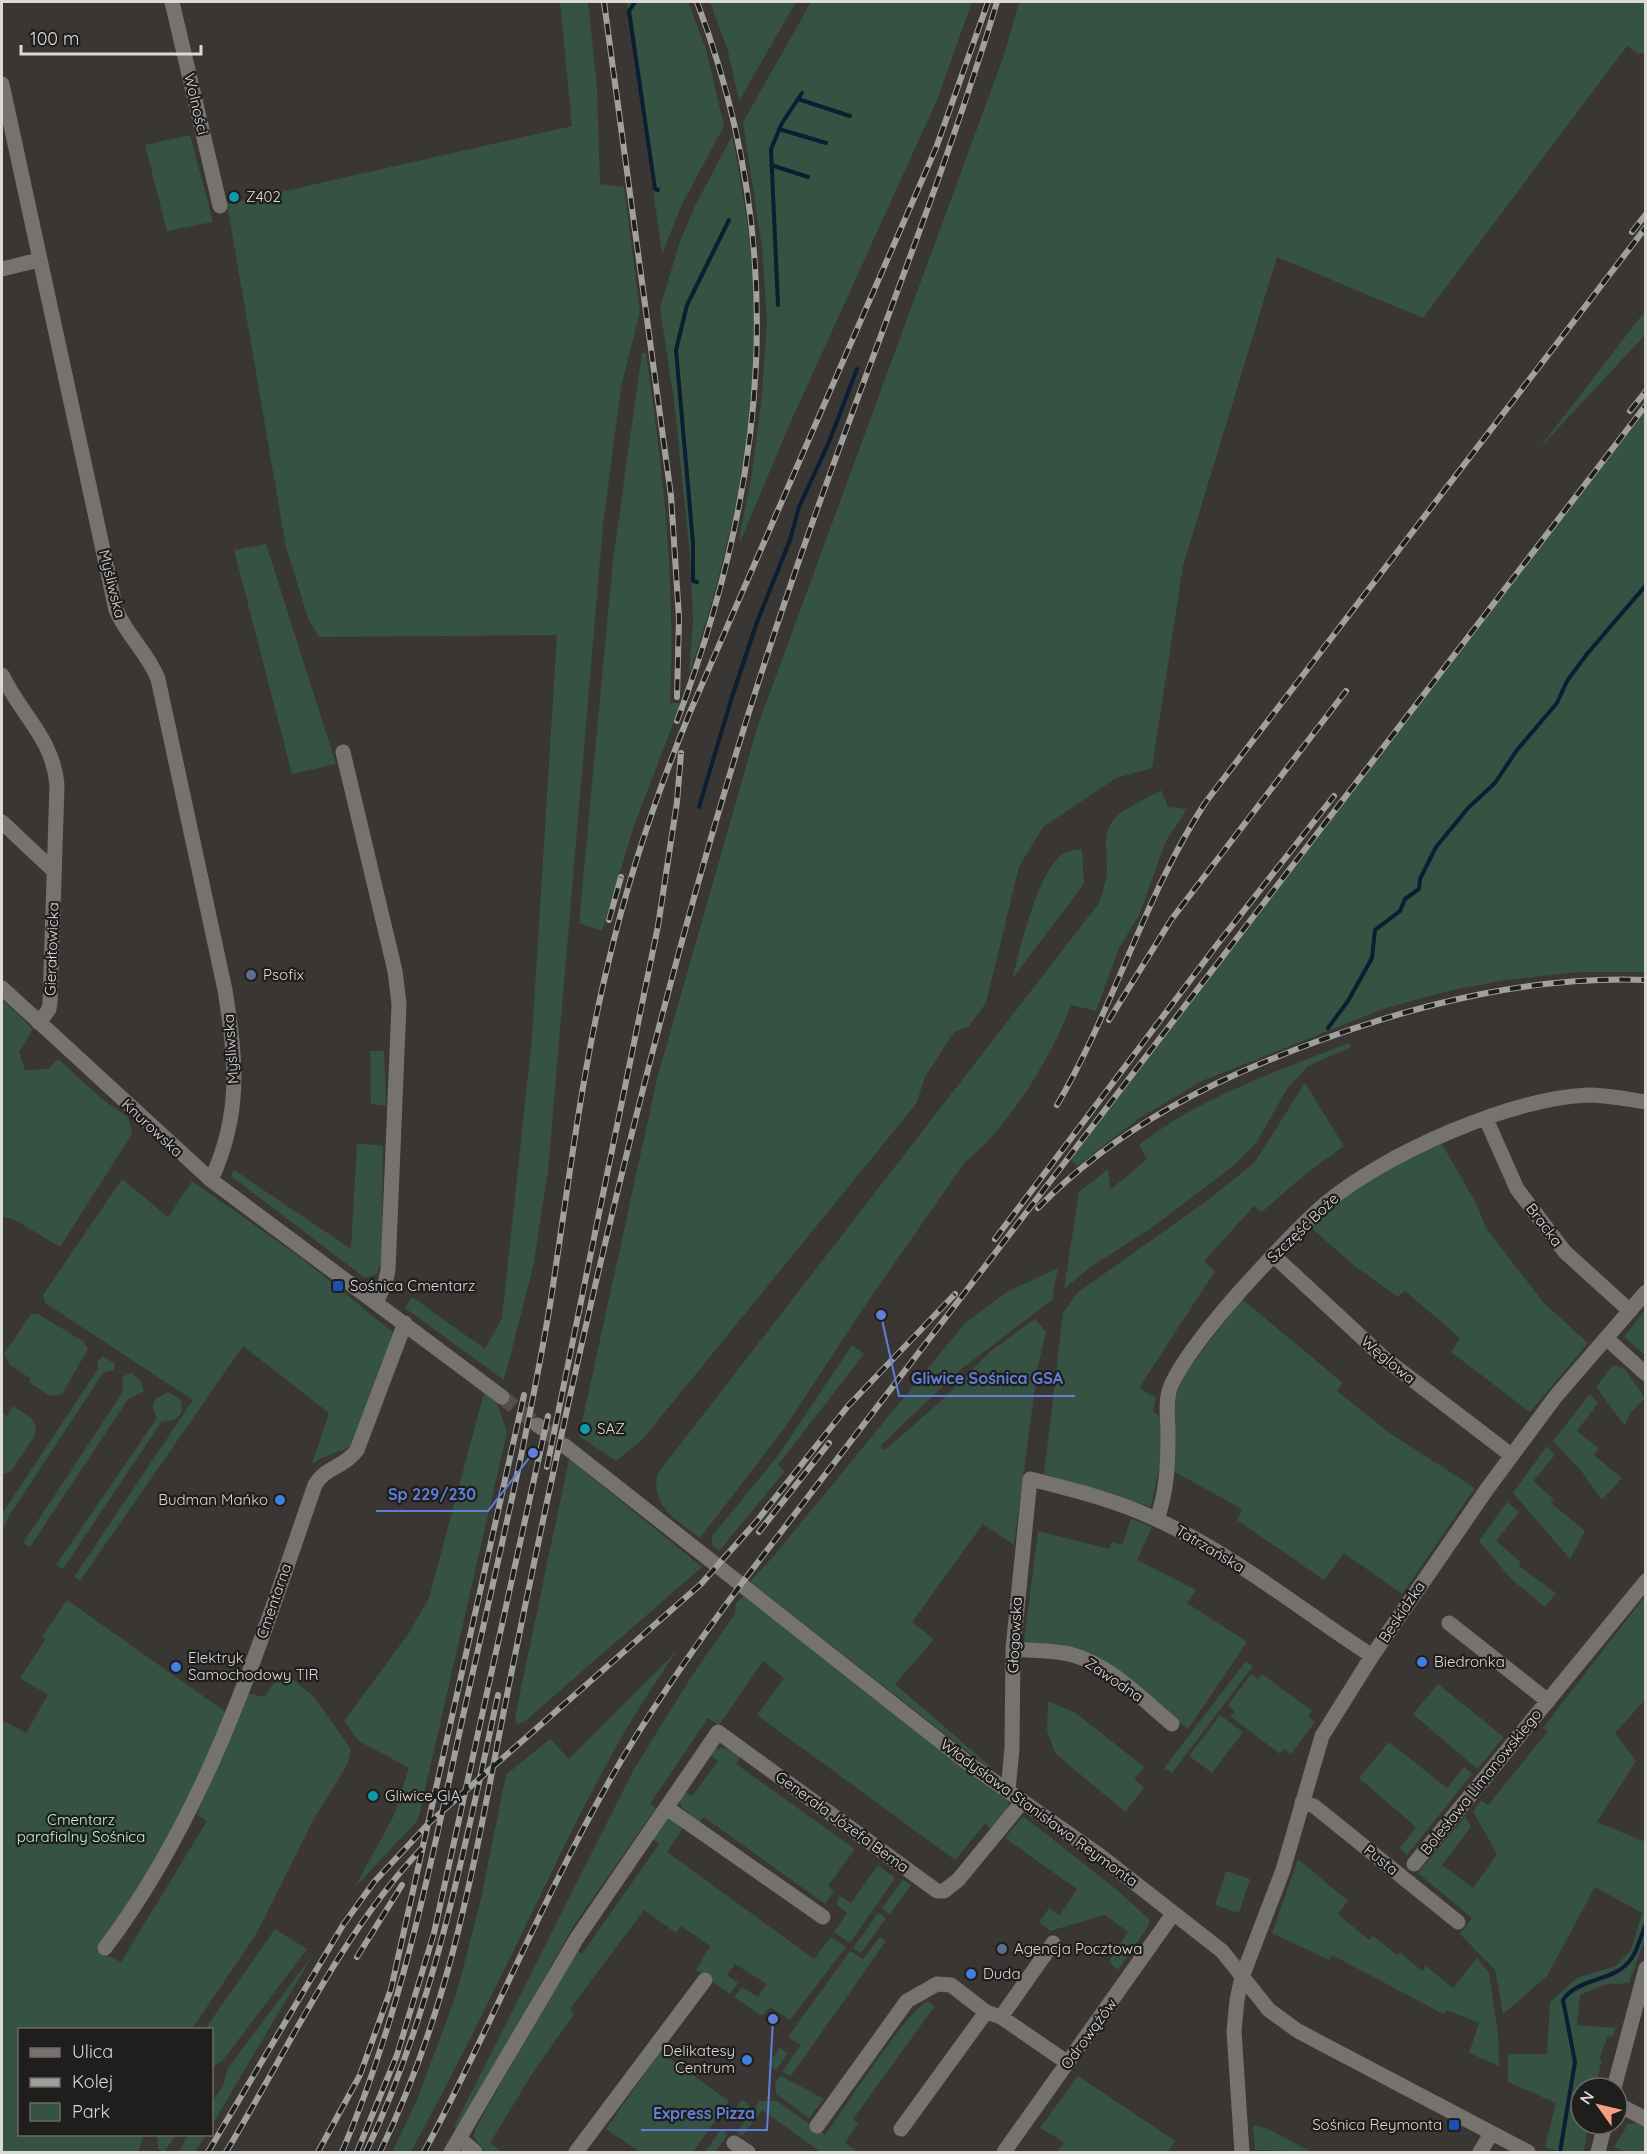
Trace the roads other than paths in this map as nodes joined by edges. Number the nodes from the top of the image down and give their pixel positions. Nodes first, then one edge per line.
1 (172, 2) edge
2 (2, 84) edge
3 (220, 206) dead end
4 (39, 260) junction
5 (2, 269) edge
6 (2, 675) edge
7 (343, 752) dead end
8 (2, 822) edge
9 (54, 871) junction
10 (2, 988) edge
11 (39, 1023) junction
12 (1646, 1102) edge
13 (1486, 1119) junction
14 (211, 1180) junction
15 (1273, 1255) junction
16 (1646, 1292) edge
17 (376, 1302) junction
18 (1630, 1311) junction
19 (405, 1323) junction
20 (1606, 1338) junction
21 (1646, 1374) edge
22 (502, 1397) tunnel mouth
23 (565, 1446) tunnel mouth
24 (1511, 1455) junction
25 (1030, 1479) joint
26 (1157, 1519) junction
27 (1646, 1581) edge
28 (1449, 1623) dead end
29 (1013, 1649) junction
30 (1372, 1656) junction
31 (1548, 1701) junction
32 (1172, 1724) dead end
33 (1008, 1791) junction
34 (1023, 1801) junction
35 (1302, 1802) junction
36 (667, 1808) junction
37 (1414, 1864) dead end
38 (1173, 1914) junction
39 (823, 1917) dead end
40 (1458, 1922) dead end
41 (1053, 1943) dead end
42 (105, 1948) dead end
43 (1646, 1968) edge
44 (1242, 1977) junction
45 (705, 1980) dead end
46 (986, 2012) junction
47 (1001, 2017) junction
48 (1068, 2062) junction
49 (1617, 2076) edge
50 (1629, 2110) edge
51 (1646, 2119) edge
52 (817, 2126) dead end
53 (901, 2129) dead end
54 (1491, 2134) junction
55 (1602, 2136) edge
56 (460, 2139) junction
57 (734, 2143) dead end
58 (451, 2152) edge
59 (475, 2152) edge
60 (576, 2152) edge
61 (748, 2152) edge
62 (1004, 2152) edge
63 (1242, 2152) edge
64 (1480, 2152) edge
65 (1528, 2152) edge
66 (1598, 2152) edge

1 - 3 street, Wolności
2 - 4 street, Myśliwska
4 - 5 street
4 - 14 street, Myśliwska
6 - 9 street, Gierałtowicka
7 - 17 street
8 - 9 street
9 - 11 street, Gierałtowicka
10 - 11 street, Knurowska
11 - 14 street, Knurowska
12 - 13 street, Szczęść Boże
13 - 15 street, Szczęść Boże
13 - 18 street, Bracka
14 - 17 street, Knurowska
15 - 24 street, Węglowa
15 - 26 street, Szczęść Boże
16 - 18 street, Beskidzka
17 - 19 street
18 - 20 street, Beskidzka
19 - 22 street
19 - 42 street, Cmentarna
20 - 21 street
20 - 24 street, Beskidzka
23 - 33 street, Władysława Stanisława Reymonta
24 - 30 street, Beskidzka
25 - 26 street, Tatrzańska
25 - 29 street, Głogowska
26 - 30 street, Tatrzańska
27 - 31 street, Bolesława Limanowskiego
28 - 31 street, Bolesława Limanowskiego
29 - 32 street, Zawodna
29 - 33 street, Głogowska
30 - 35 street, Beskidzka
31 - 37 street, Bolesława Limanowskiego
33 - 34 street, Władysława Stanisława Reymonta
34 - 36 street, Generała Józefa Bema
34 - 38 street, Władysława Stanisława Reymonta
35 - 40 street, Pusta
35 - 44 street, Beskidzka
36 - 39 street
36 - 56 street, Generała Józefa Bema
38 - 44 street, Władysława Stanisława Reymonta
38 - 48 street, Odrowążów
41 - 47 street
43 - 49 street
44 - 54 street, Władysława Stanisława Reymonta
44 - 63 street, Beskidzka
45 - 60 street
46 - 47 street
46 - 52 street
46 - 53 street
47 - 48 street
48 - 62 street, Odrowążów
50 - 51 street
54 - 64 street
54 - 65 street, Władysława Stanisława Reymonta
55 - 66 street
56 - 58 street, Generała Józefa Bema
56 - 59 street
57 - 61 street

